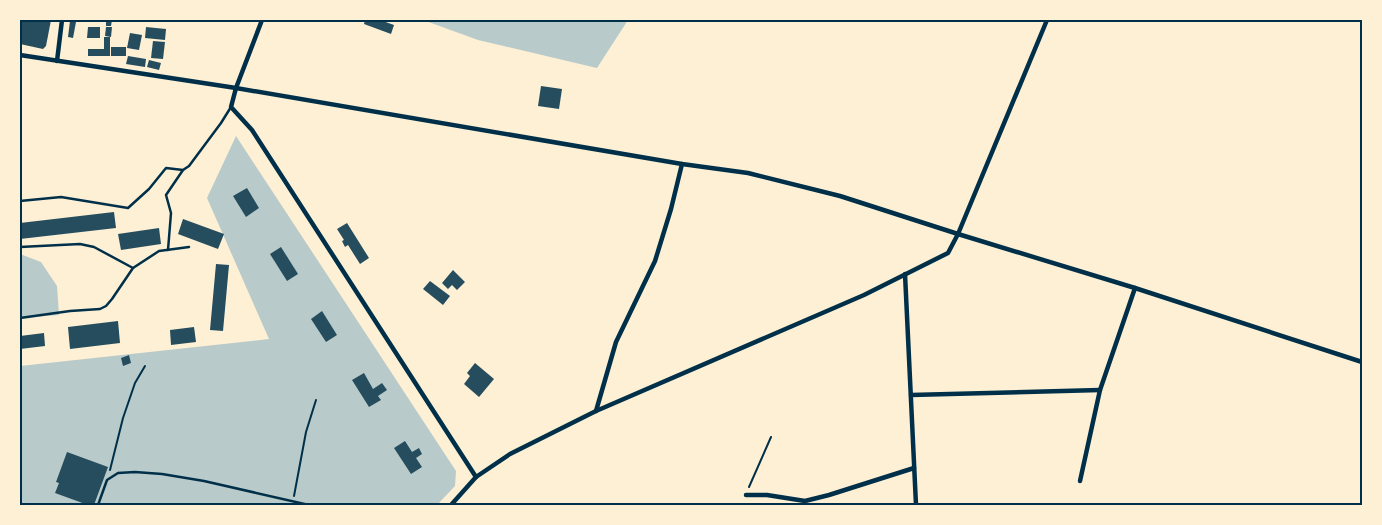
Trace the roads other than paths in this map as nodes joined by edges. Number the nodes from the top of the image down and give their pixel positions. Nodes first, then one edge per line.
1 (62, 20) edge
2 (262, 20) edge
3 (1046, 20) edge
4 (20, 54) edge
5 (57, 61) junction
6 (236, 88) junction
7 (231, 107) junction
8 (682, 164) junction
9 (183, 170) junction
10 (20, 201) edge
11 (958, 234) junction
12 (20, 247) edge
13 (189, 247) dead end
14 (168, 250) junction
15 (133, 268) junction
16 (905, 274) junction
17 (1134, 288) junction
18 (20, 318) edge
19 (1362, 362) edge
20 (1100, 390) junction
21 (911, 395) junction
22 (596, 410) junction
23 (914, 468) junction
24 (476, 477) junction
25 (1080, 481) dead end
26 (746, 494) road end
27 (98, 505) edge
28 (309, 505) edge
29 (451, 505) edge
30 (916, 505) edge

1 - 5 street
2 - 6 street
3 - 11 street
4 - 5 street
5 - 6 street
6 - 7 street
6 - 8 street
7 - 9 lane
7 - 24 street
8 - 11 street
8 - 22 street
9 - 10 lane
9 - 14 lane
11 - 16 street
11 - 17 street
12 - 15 lane
13 - 14 lane
14 - 15 lane
15 - 18 lane
16 - 21 street
16 - 22 street
17 - 19 street
17 - 20 street
20 - 21 street
20 - 25 street
21 - 23 street
22 - 24 street
23 - 26 street
23 - 30 street
24 - 29 street
27 - 28 lane

